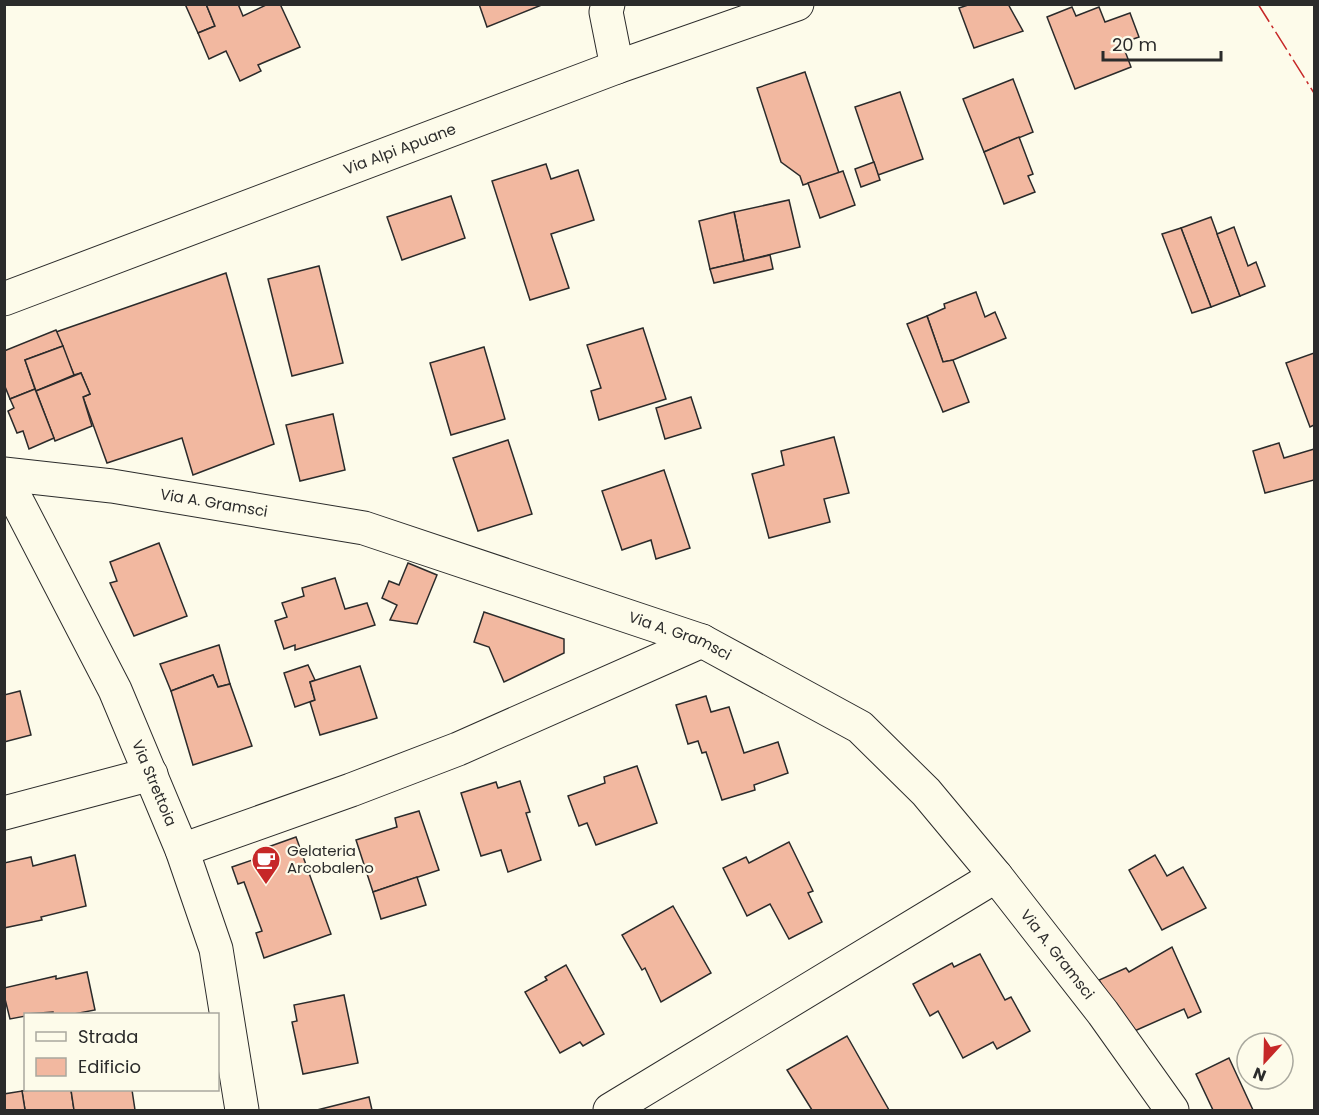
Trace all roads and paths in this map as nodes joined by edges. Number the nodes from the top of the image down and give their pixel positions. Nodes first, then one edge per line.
1 (608, 4) edge
2 (797, 4) edge
3 (617, 67) junction
4 (4, 299) edge
5 (4, 475) edge
6 (702, 641) junction
7 (151, 774) junction
8 (4, 813) edge
9 (182, 850) junction
10 (996, 876) junction
11 (242, 1110) edge
12 (610, 1110) edge
13 (1172, 1110) edge

1 - 3 street
2 - 3 street, Via Alpi Apuane
3 - 4 street, Via Alpi Apuane
5 - 6 street, Via A. Gramsci
5 - 7 street, Via Strettoia
6 - 9 street
6 - 10 street, Via A. Gramsci
7 - 8 street
7 - 9 street, Via Strettoia
9 - 11 street, Via Strettoia
10 - 12 street
10 - 13 street, Via A. Gramsci

